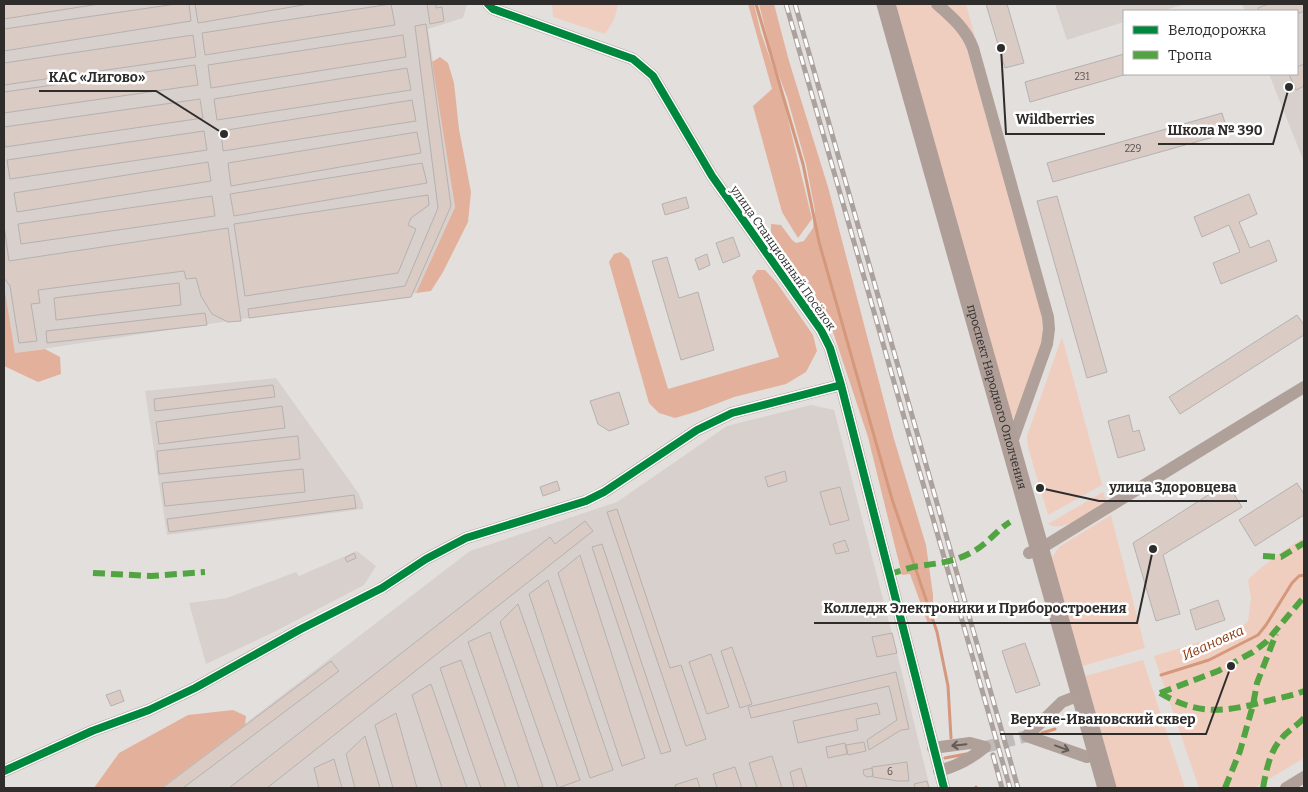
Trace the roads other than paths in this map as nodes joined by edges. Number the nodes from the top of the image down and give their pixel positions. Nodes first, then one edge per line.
1 (488, 4) edge
2 (875, 4) edge
3 (886, 4) edge
4 (937, 4) edge
5 (841, 385) junction
6 (1304, 387) edge
7 (1011, 445) junction
8 (1034, 551) junction
9 (1075, 697) junction
10 (932, 748) junction
11 (1092, 756) junction
12 (4, 771) edge
13 (939, 771) junction
14 (1304, 777) edge
15 (944, 788) edge
16 (1096, 788) edge
17 (1107, 788) edge
18 (1286, 788) edge

1 - 5 street, улица Станционный Посёлок
2 - 8 street, проспект Народного Ополчения
3 - 7 street, проспект Народного Ополчения
4 - 7 street
5 - 10 street, улица Станционный Посёлок
5 - 12 street
6 - 8 street
7 - 8 street, проспект Народного Ополчения
8 - 9 street, проспект Народного Ополчения
9 - 11 street, проспект Народного Ополчения
9 -> 11 street
10 - 13 street, улица Станционный Посёлок
13 -> 10 street
11 - 16 street, проспект Народного Ополчения
11 - 17 street, проспект Народного Ополчения
13 - 15 street, улица Станционный Посёлок
14 - 18 street

